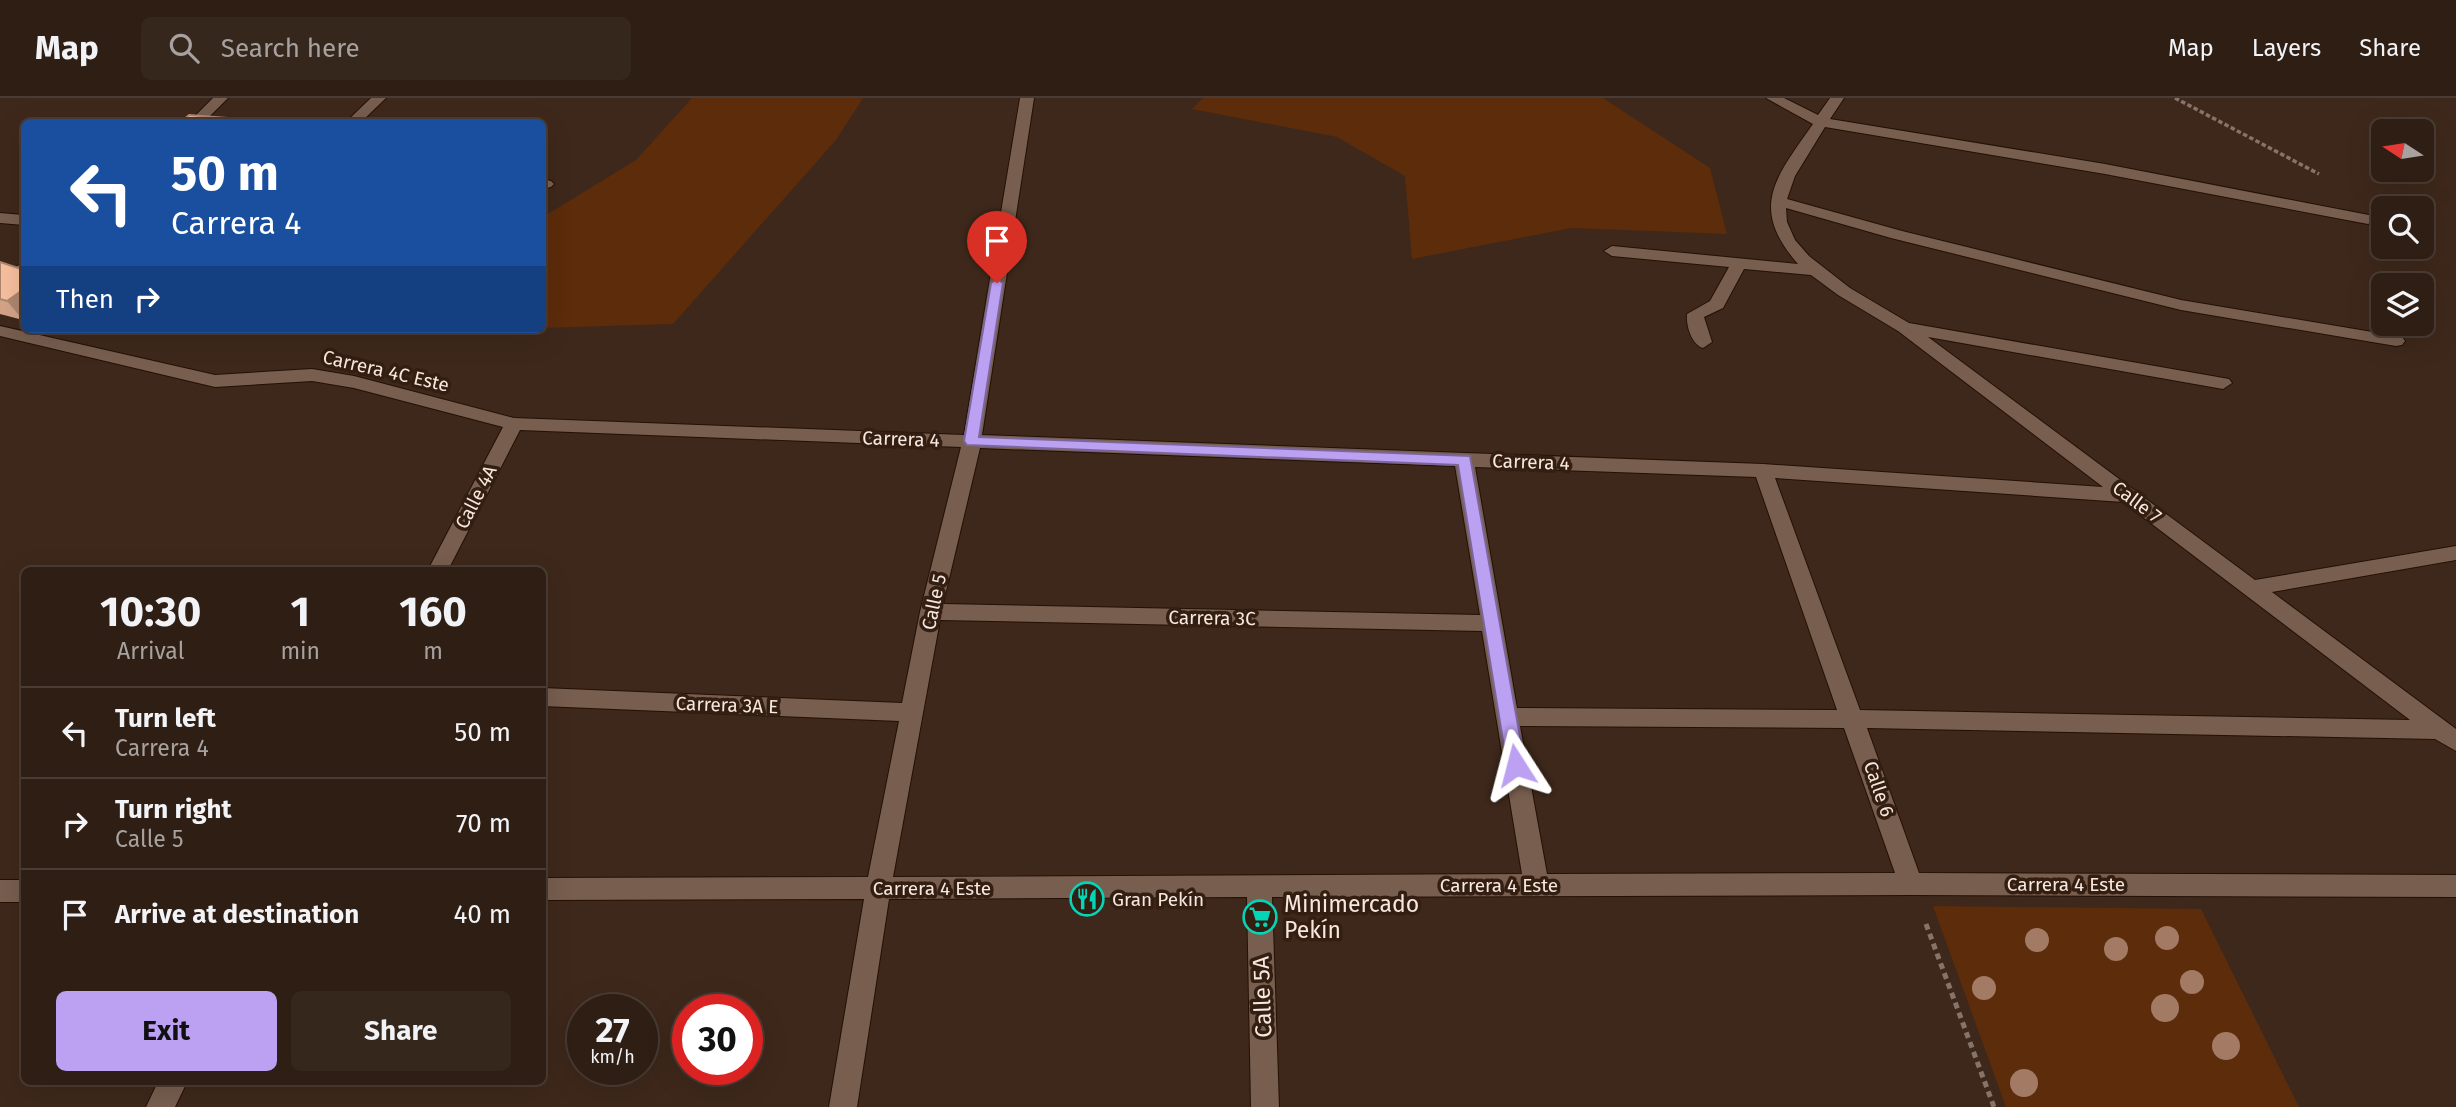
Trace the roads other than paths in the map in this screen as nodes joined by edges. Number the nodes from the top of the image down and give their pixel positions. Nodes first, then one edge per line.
1 (221, 98) edge
2 (379, 98) edge
3 (1027, 98) edge
4 (1773, 98) edge
5 (1837, 98) edge
6 (199, 119) edge
7 (356, 119) edge
8 (1821, 122) junction
9 (1778, 201) junction
10 (0, 218) edge
11 (2368, 219) dead end
12 (21, 220) edge
13 (1612, 251) dead end
14 (1739, 263) junction
15 (21, 269) edge
16 (1812, 270) junction
17 (0, 283) edge
18 (1904, 327) junction
19 (0, 331) edge
20 (2396, 341) dead end
21 (1703, 342) dead end
22 (2223, 383) dead end
23 (514, 424) junction
24 (972, 441) junction
25 (1464, 460) junction
26 (1763, 471) junction
27 (2127, 495) junction
28 (2456, 553) edge
29 (440, 567) edge
30 (2252, 588) junction
31 (930, 612) junction
32 (1493, 623) junction
33 (546, 698) edge
34 (912, 712) junction
35 (1508, 717) junction
36 (1854, 719) junction
37 (2448, 736) edge
38 (1912, 884) junction
39 (1536, 885) junction
40 (1259, 886) junction
41 (2456, 886) edge
42 (878, 888) junction
43 (546, 889) edge
44 (0, 891) edge
45 (21, 891) edge
46 (171, 1085) edge
47 (160, 1107) edge
48 (843, 1107) edge
49 (1265, 1107) edge

1 - 6 street
2 - 7 street
3 - 24 street, Calle 5
4 - 8 street
5 - 8 street
8 - 9 street
8 - 11 street
9 - 16 street
9 - 20 street
10 - 12 street
13 - 14 street
14 - 16 street
14 - 21 street
15 - 17 street
16 - 18 street, Calle 7
18 - 22 street
18 - 27 street, Calle 7
19 - 23 street, Carrera 4C Este
23 - 24 street, Carrera 4
23 - 29 street, Calle 4A
24 - 25 street, Carrera 4
24 - 31 street, Calle 5
25 - 26 street, Carrera 4
25 - 32 street
26 - 27 street, Carrera 4
26 - 36 street, Calle 6
27 - 30 street, Calle 7
28 - 30 street
30 - 37 street, Calle 7
31 - 32 street, Carrera 3C
31 - 34 street, Calle 5
32 - 35 street
33 - 34 street, Carrera 3A E
34 - 42 street, Calle 5
35 - 36 street
35 - 39 street
36 - 37 street
36 - 38 street, Calle 6
38 - 39 street, Carrera 4 Este
38 - 41 street, Carrera 4 Este
39 - 40 street, Carrera 4 Este
40 - 42 street, Carrera 4 Este
40 - 49 street, Calle 5A
42 - 43 street, Carrera 4 Este
42 - 48 street, Calle 5
44 - 45 street
46 - 47 street

